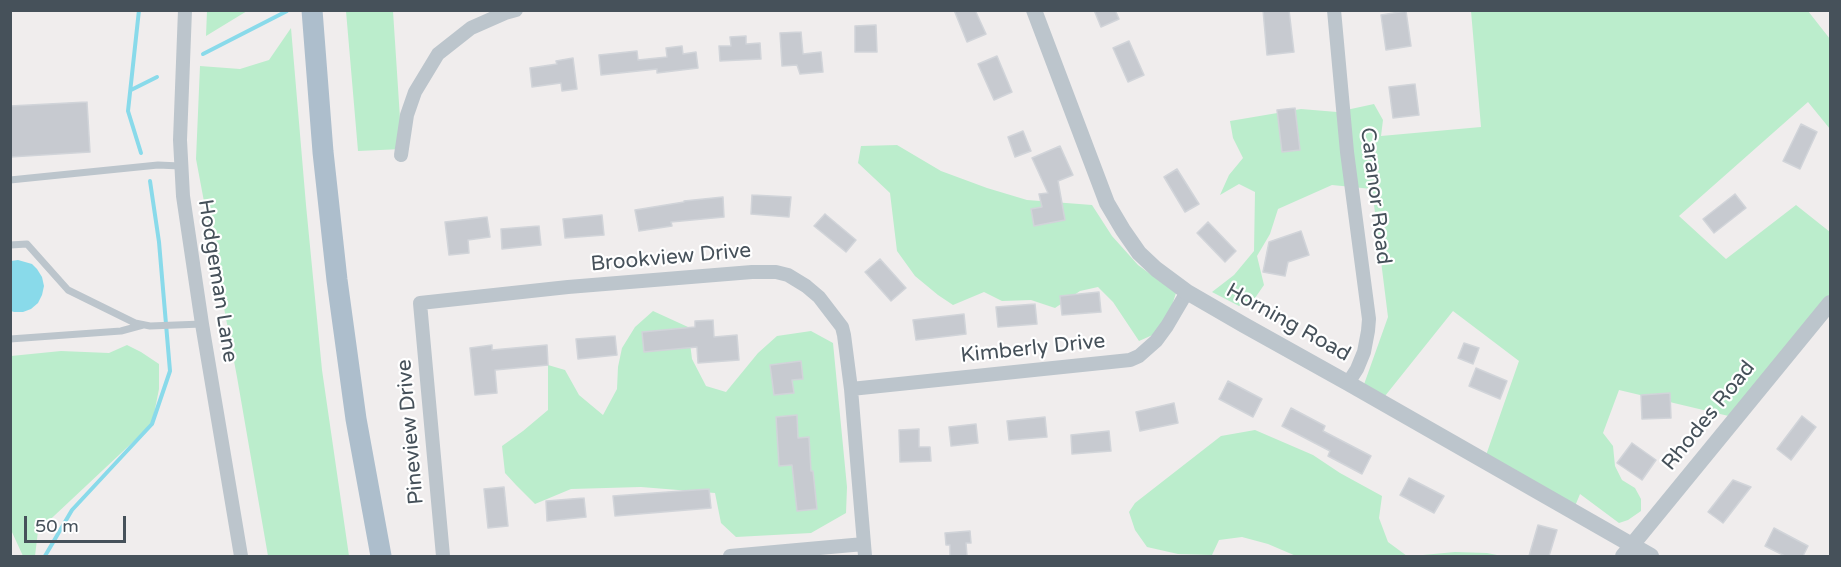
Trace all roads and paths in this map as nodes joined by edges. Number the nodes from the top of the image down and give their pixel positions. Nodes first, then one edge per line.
1 (185, 10) edge
2 (312, 10) edge
3 (516, 10) edge
4 (1034, 10) edge
5 (1334, 10) edge
6 (401, 154) dead end
7 (180, 166) junction
8 (10, 180) edge
9 (10, 245) edge
10 (1187, 292) junction
11 (420, 303) joint
12 (1830, 303) edge
13 (202, 324) junction
14 (147, 325) junction
15 (10, 339) edge
16 (1348, 383) junction
17 (850, 389) junction
18 (865, 550) edge
19 (1627, 551) edge
20 (241, 556) edge
21 (381, 556) edge
22 (443, 556) edge
23 (730, 556) edge
24 (1651, 556) edge

1 - 7 street, Hodgeman Lane
2 - 21 main road
3 - 6 street
4 - 10 street, Horning Road
5 - 16 street, Caranor Road
7 - 8 lane
7 - 13 street, Hodgeman Lane
9 - 14 lane
10 - 16 street, Horning Road
10 - 17 street, Kimberly Drive
11 - 17 street, Brookview Drive
11 - 22 street, Pineview Drive
12 - 19 street, Rhodes Road
13 - 14 lane
13 - 20 street, Hodgeman Lane
14 - 15 lane
16 - 19 street, Horning Road
17 - 18 street, Brookview Drive
18 - 23 street
19 - 24 street, Horning Road

